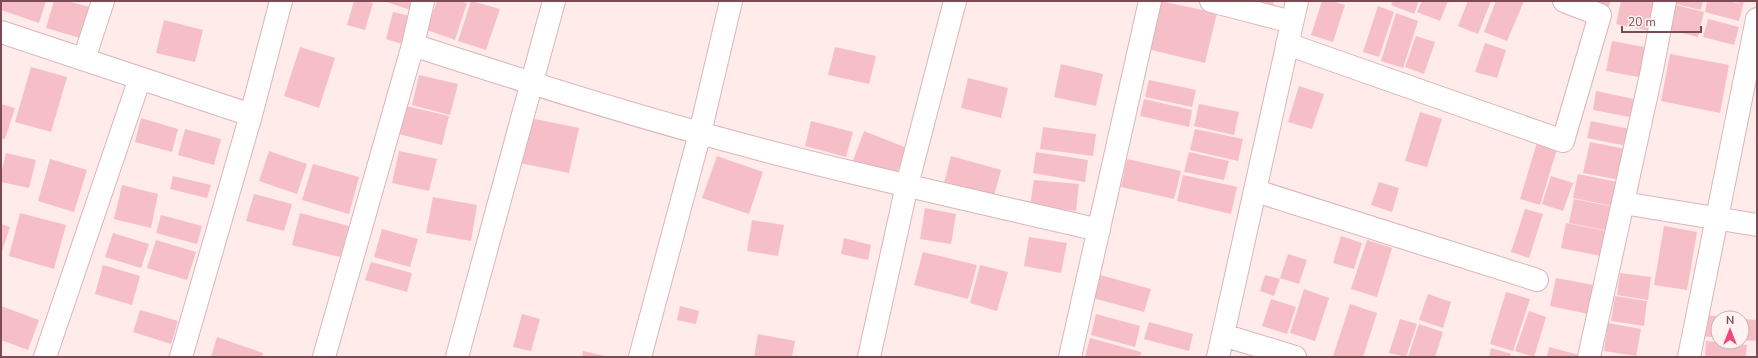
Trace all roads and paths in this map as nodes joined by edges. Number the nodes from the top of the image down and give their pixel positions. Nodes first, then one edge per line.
1 (104, 1) edge
2 (281, 1) edge
3 (423, 1) edge
4 (554, 1) edge
5 (732, 1) edge
6 (955, 1) edge
7 (1150, 1) edge
8 (1211, 1) edge
9 (1297, 1) edge
10 (1564, 1) edge
11 (1665, 1) edge
12 (1757, 19) edge
13 (1292, 22) junction
14 (1, 32) edge
15 (1287, 44) junction
16 (413, 45) junction
17 (84, 59) junction
18 (140, 78) junction
19 (531, 83) junction
20 (251, 115) junction
21 (700, 133) junction
22 (907, 185) junction
23 (1256, 191) junction
24 (1623, 203) junction
25 (1718, 218) junction
26 (1757, 225) edge
27 (1099, 230) junction
28 (1537, 280) dead end
29 (1223, 335) junction
30 (45, 357) edge
31 (181, 357) edge
32 (324, 357) edge
33 (458, 357) edge
34 (640, 357) edge
35 (869, 357) edge
36 (1070, 357) edge
37 (1218, 357) edge
38 (1295, 357) edge
39 (1589, 357) edge
40 (1689, 357) edge

1 - 17 street
2 - 20 street
3 - 16 street
4 - 19 street
5 - 21 street
6 - 22 street
7 - 27 street
8 - 13 street
9 - 13 street
10 - 15 street
11 - 24 street
12 - 25 street
13 - 15 street
14 - 17 street
15 - 23 street
16 - 19 street
16 - 32 street
17 - 18 street
18 - 20 street
18 - 30 street
19 - 21 street
19 - 33 street
20 - 31 street
21 - 22 street
21 - 34 street
22 - 27 street
22 - 35 street
23 - 28 street
23 - 29 street
24 - 25 street
24 - 39 street
25 - 26 street
25 - 40 street
27 - 36 street
29 - 37 street
29 - 38 street

